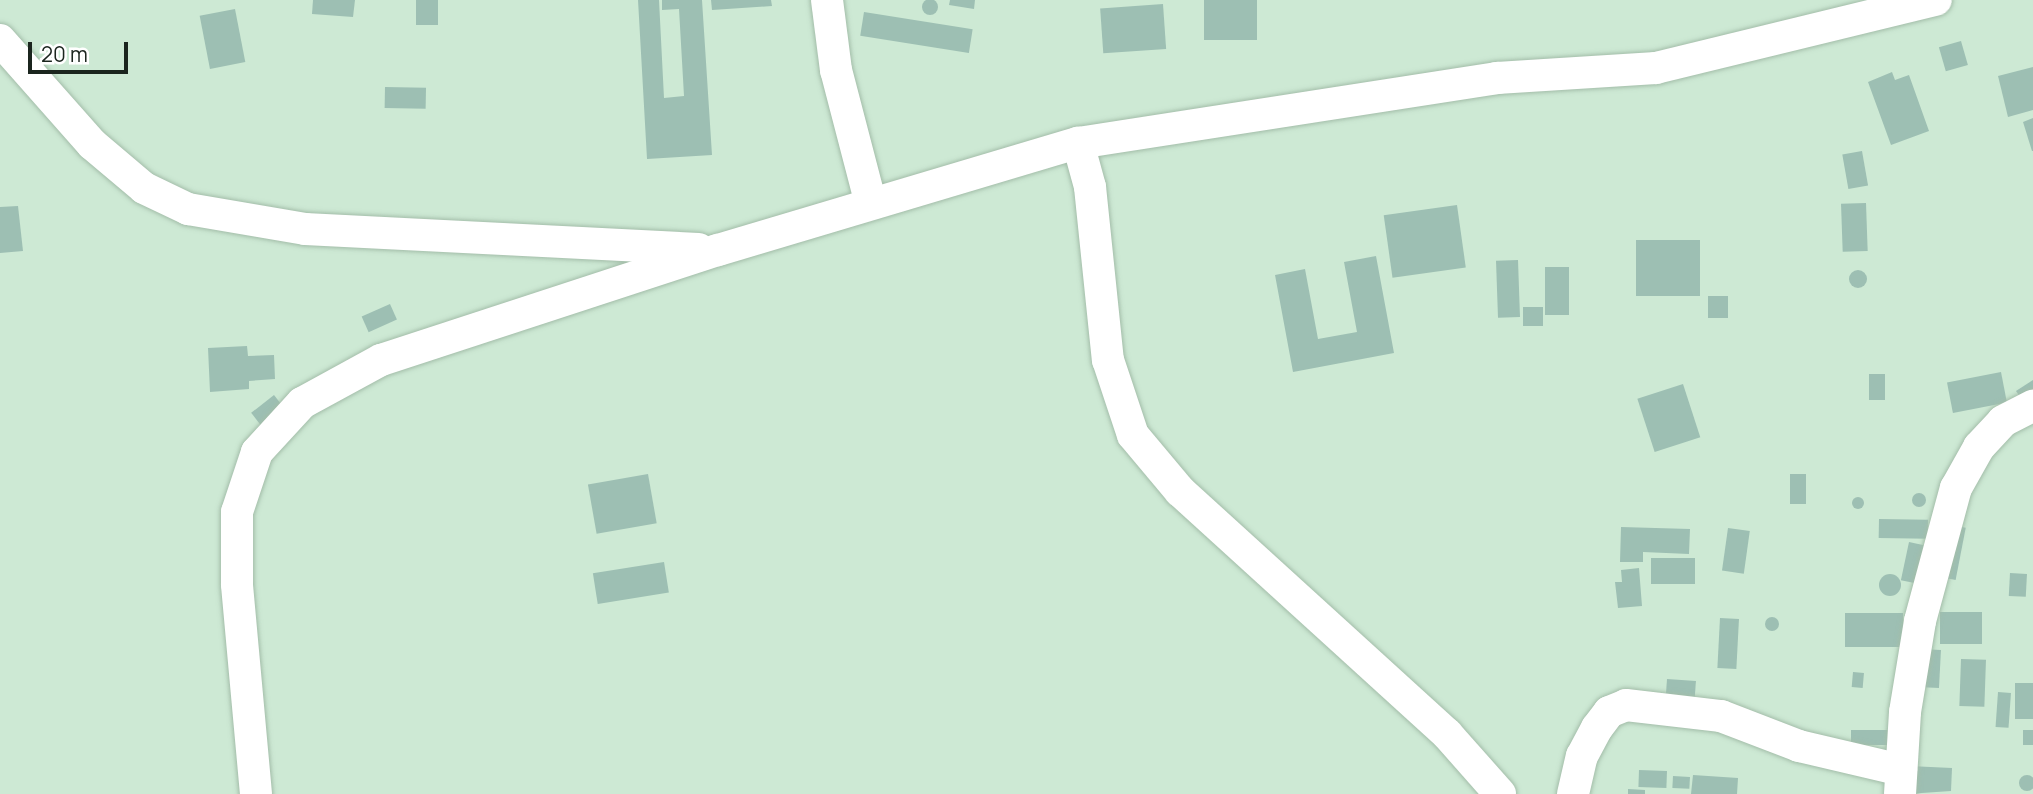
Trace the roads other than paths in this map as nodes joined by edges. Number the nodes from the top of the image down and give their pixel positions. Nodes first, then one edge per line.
1 (827, 0) edge
2 (1936, 0) edge
3 (0, 40) edge
4 (1078, 143) junction
5 (871, 204) junction
6 (718, 250) junction
7 (2033, 406) edge
8 (1901, 782) edge
9 (256, 794) edge
10 (1500, 794) edge
11 (1573, 794) edge

1 - 5 street
2 - 4 street
3 - 6 street
4 - 5 street
4 - 10 street
5 - 6 street
6 - 9 street
7 - 8 street
8 - 11 street

